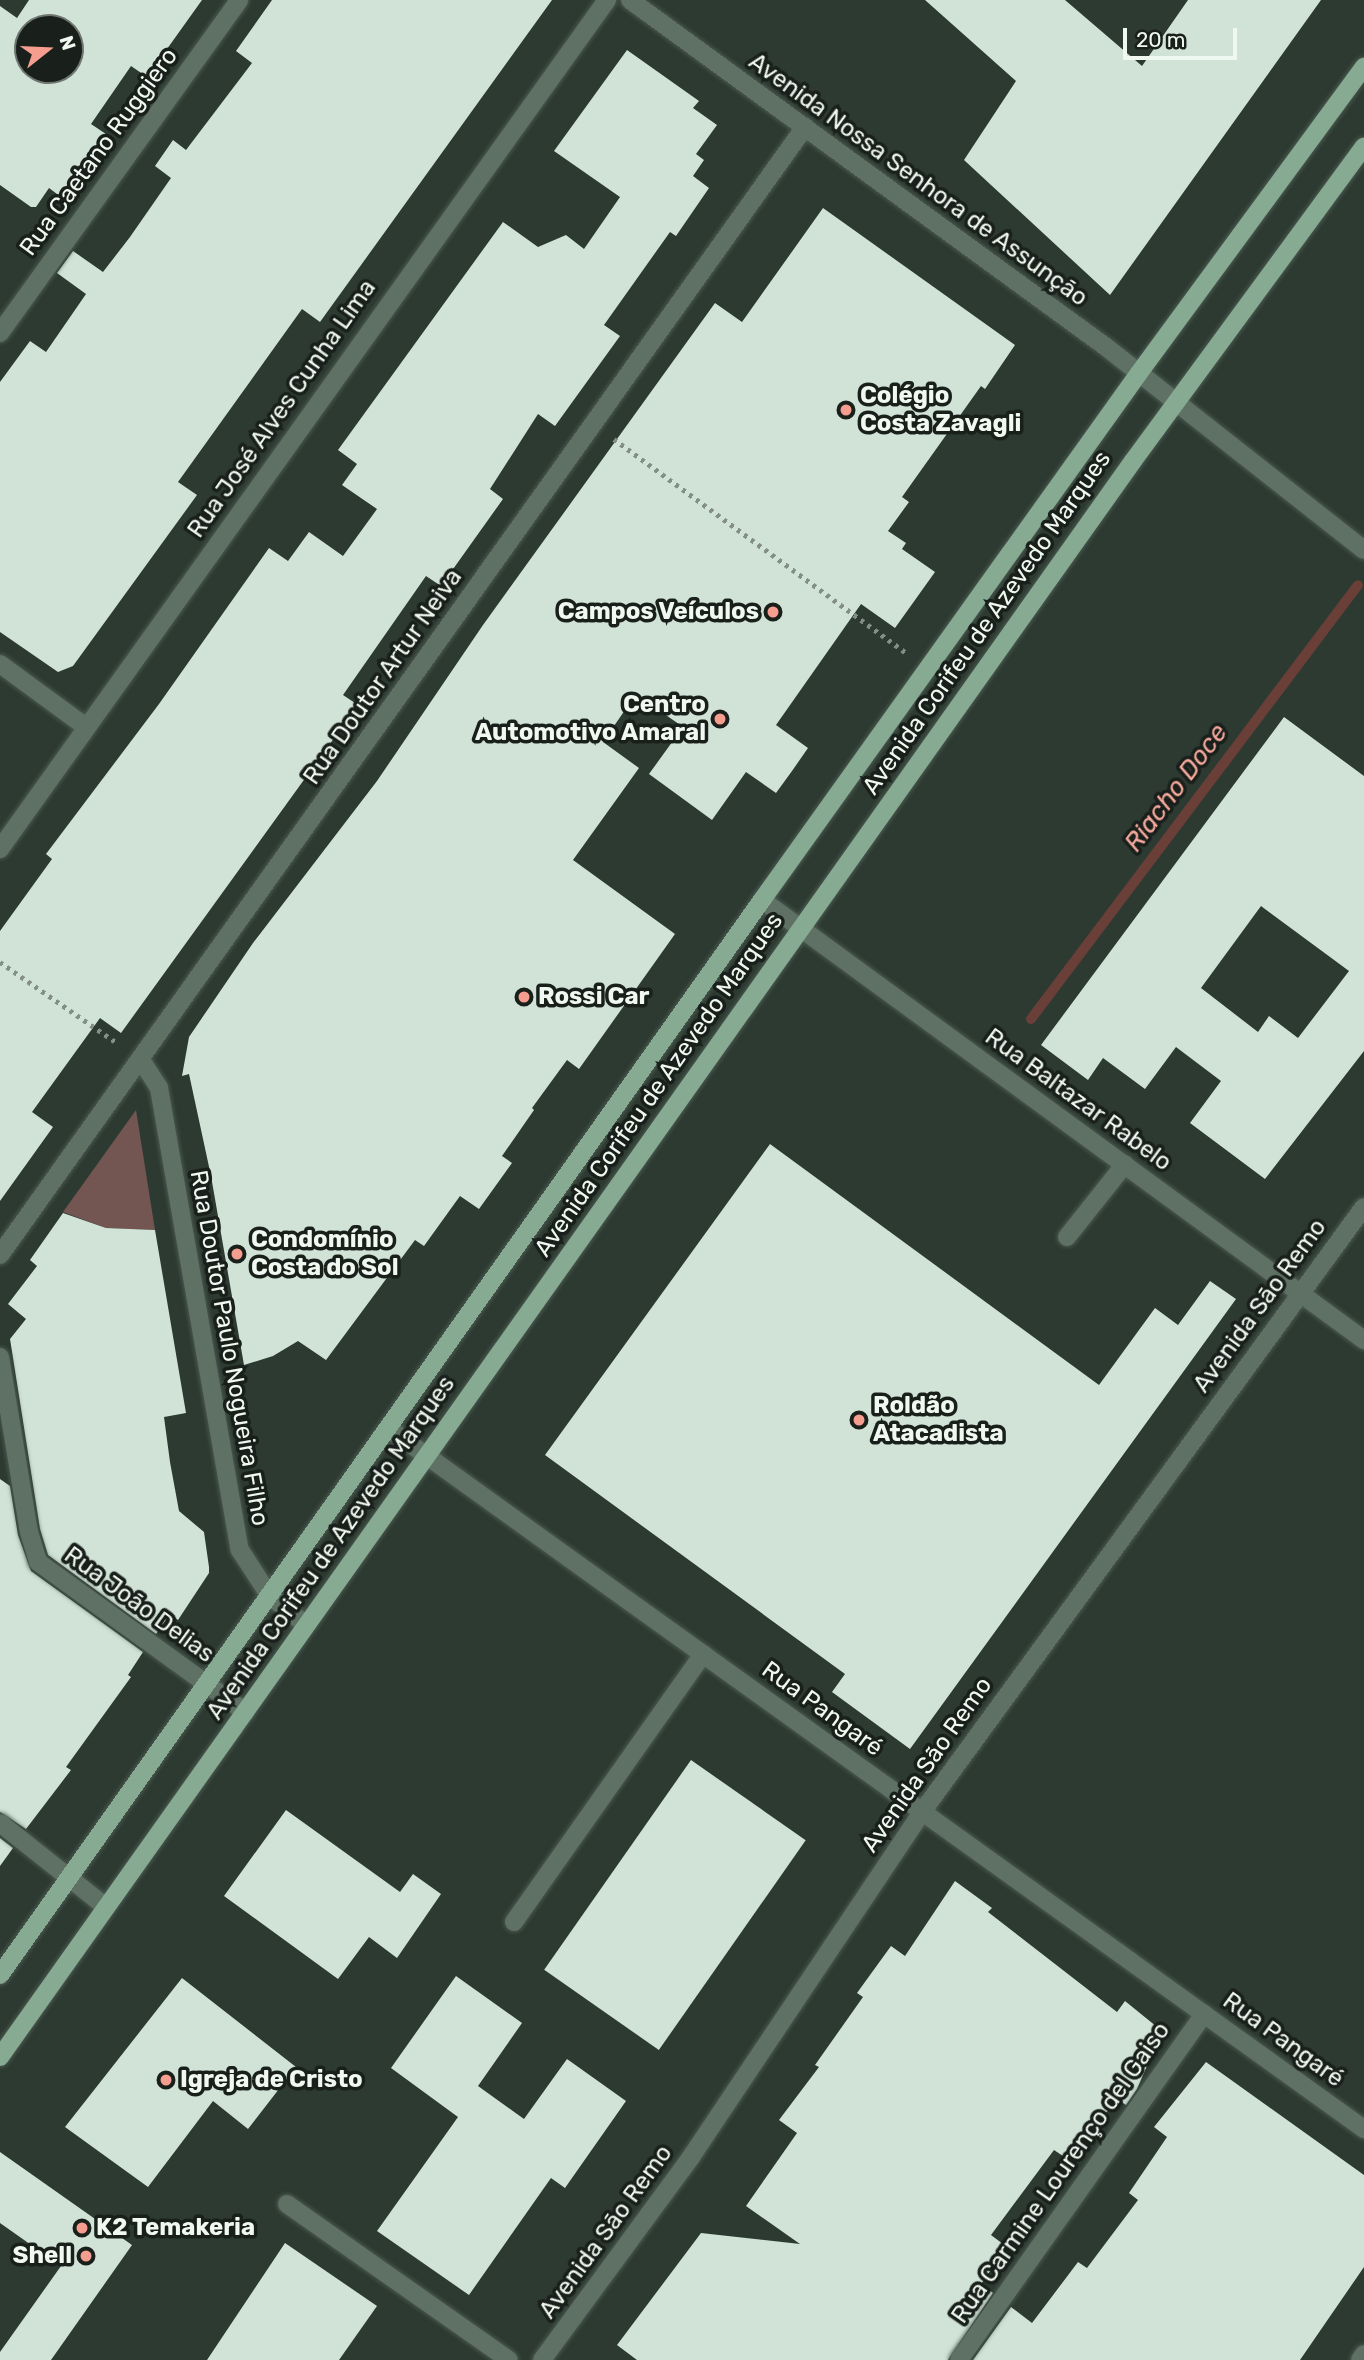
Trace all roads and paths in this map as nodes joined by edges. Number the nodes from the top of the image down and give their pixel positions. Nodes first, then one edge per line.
1 (239, 0) edge
2 (607, 0) edge
3 (630, 0) edge
4 (1364, 67) edge
5 (805, 127) junction
6 (1364, 147) edge
7 (0, 332) edge
8 (1139, 373) junction
9 (1176, 401) junction
10 (594, 424) junction
11 (1364, 550) edge
12 (0, 664) edge
13 (927, 669) junction
14 (86, 727) junction
15 (0, 849) edge
16 (762, 900) junction
17 (800, 928) junction
18 (0, 962) edge
19 (141, 1060) junction
20 (1125, 1164) junction
21 (1364, 1207) edge
22 (1067, 1237) dead end
23 (0, 1255) edge
24 (1300, 1292) junction
25 (1364, 1340) edge
26 (0, 1357) edge
27 (388, 1428) junction
28 (427, 1455) junction
29 (269, 1595) junction
30 (306, 1625) junction
31 (703, 1654) junction
32 (206, 1684) junction
33 (245, 1712) junction
34 (922, 1812) junction
35 (0, 1822) edge
36 (68, 1879) junction
37 (106, 1907) junction
38 (514, 1922) dead end
39 (0, 1975) edge
40 (1204, 2014) junction
41 (0, 2057) edge
42 (1364, 2129) edge
43 (287, 2204) dead end
44 (1364, 2354) edge
45 (509, 2360) edge
46 (542, 2360) edge
47 (959, 2360) edge
48 (1360, 2360) edge

1 - 7 street, Rua Caetano Ruggiero
2 - 14 street, Rua José Alves Cunha Lima
3 - 5 street, Avenida Nossa Senhora de Assunção
4 - 8 main road, Avenida Corifeu de Azevedo Marques
5 - 8 street, Avenida Nossa Senhora de Assunção
5 - 10 street, Rua Doutor Artur Neiva
6 - 9 main road, Avenida Corifeu de Azevedo Marques
8 - 9 street, Avenida Nossa Senhora de Assunção
8 - 13 main road, Avenida Corifeu de Azevedo Marques
9 - 11 street, Avenida Nossa Senhora de Assunção
9 - 17 main road, Avenida Corifeu de Azevedo Marques
10 - 13 path
10 - 19 street, Rua Doutor Artur Neiva
12 - 14 street
13 - 16 main road, Avenida Corifeu de Azevedo Marques
14 - 15 street, Rua José Alves Cunha Lima
16 - 17 street, Rua Baltazar Rabelo
16 - 27 main road, Avenida Corifeu de Azevedo Marques
17 - 20 street, Rua Baltazar Rabelo
17 - 28 main road, Avenida Corifeu de Azevedo Marques
18 - 19 path
19 - 23 street, Rua Doutor Artur Neiva
19 - 29 street, Rua Doutor Paulo Nogueira Filho
20 - 22 street
20 - 24 street, Rua Baltazar Rabelo
21 - 24 street, Avenida São Remo
24 - 25 street, Rua Baltazar Rabelo
24 - 34 street, Avenida São Remo
26 - 32 street, Rua João Delias
27 - 28 street, Rua Pangaré
27 - 29 main road, Avenida Corifeu de Azevedo Marques
28 - 30 main road, Avenida Corifeu de Azevedo Marques
28 - 31 street, Rua Pangaré
29 - 30 street, Rua Doutor Paulo Nogueira Filho
29 - 32 main road, Avenida Corifeu de Azevedo Marques
30 - 33 main road, Avenida Corifeu de Azevedo Marques
31 - 34 street, Rua Pangaré
31 - 38 street
32 - 33 street, Rua João Delias
32 - 36 main road, Avenida Corifeu de Azevedo Marques
33 - 37 main road, Avenida Corifeu de Azevedo Marques
34 - 40 street, Rua Pangaré
34 - 46 street, Avenida São Remo
35 - 36 street
36 - 37 street
36 - 39 main road, Avenida Corifeu de Azevedo Marques
37 - 41 main road, Avenida Corifeu de Azevedo Marques
40 - 42 street, Rua Pangaré
40 - 47 street, Rua Carmine Lourenço del Gaiso
43 - 45 street
44 - 48 street

